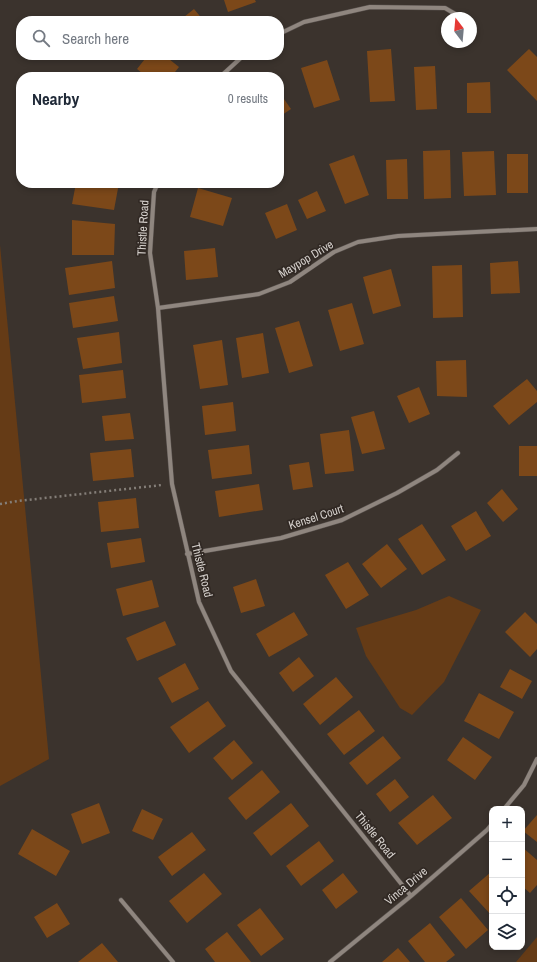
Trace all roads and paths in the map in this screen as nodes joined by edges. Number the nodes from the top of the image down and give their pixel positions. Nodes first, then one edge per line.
1 (452, 12) edge
2 (284, 32) edge
3 (239, 60) edge
4 (225, 72) edge
5 (156, 188) edge
6 (537, 229) edge
7 (158, 308) junction
8 (458, 453) dead end
9 (172, 484) junction
10 (0, 504) edge
11 (187, 554) junction
12 (537, 759) edge
13 (506, 806) edge
14 (489, 828) edge
15 (411, 896) junction
16 (120, 900) dead end
17 (173, 962) edge
18 (330, 962) edge

1 - 2 street
3 - 4 street
5 - 7 street, Thistle Road
6 - 7 street, Maypop Drive
7 - 9 street, Thistle Road
8 - 11 street, Kensel Court
9 - 10 path
9 - 11 street, Thistle Road
11 - 15 street, Thistle Road
12 - 13 street
14 - 15 street, Vinca Drive
15 - 18 street, Vinca Drive
16 - 17 street

